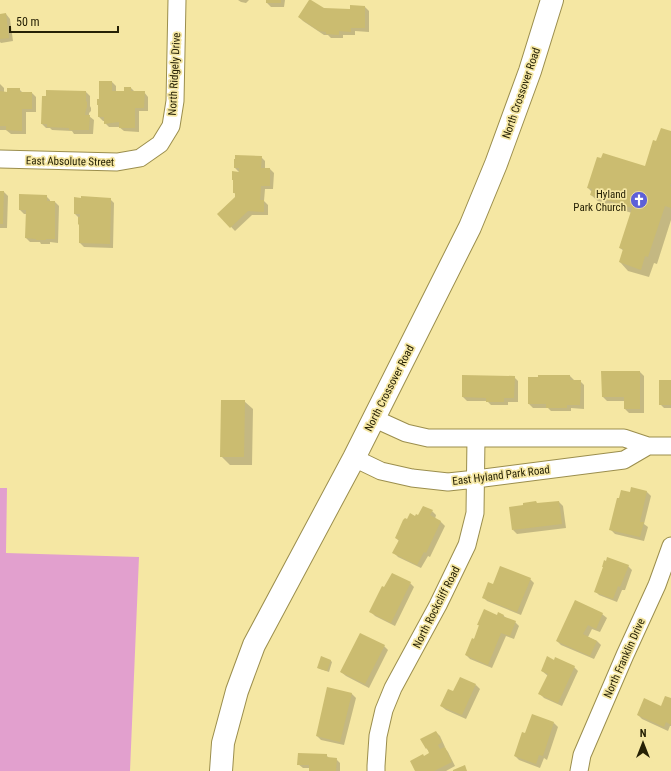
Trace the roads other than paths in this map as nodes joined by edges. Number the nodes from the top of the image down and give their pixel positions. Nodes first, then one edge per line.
1 (177, 0) edge
2 (552, 0) edge
3 (160, 144) joint
4 (0, 159) edge
5 (373, 418) junction
6 (476, 438) junction
7 (648, 446) junction
8 (671, 446) edge
9 (354, 458) junction
10 (476, 479) junction
11 (671, 546) edge
12 (221, 771) edge
13 (376, 771) edge
14 (579, 771) edge

1 - 3 street, North Ridgely Drive
2 - 5 main road, North Crossover Road
3 - 4 street, East Absolute Street
5 - 6 street
5 - 9 main road, North Crossover Road
6 - 7 street
6 - 10 street, North Rockcliff Road
7 - 8 street
7 - 10 street, East Hyland Park Road
9 - 10 street, East Hyland Park Road
9 - 12 main road, North Crossover Road
10 - 13 street, North Rockcliff Road
11 - 14 street, North Franklin Drive

